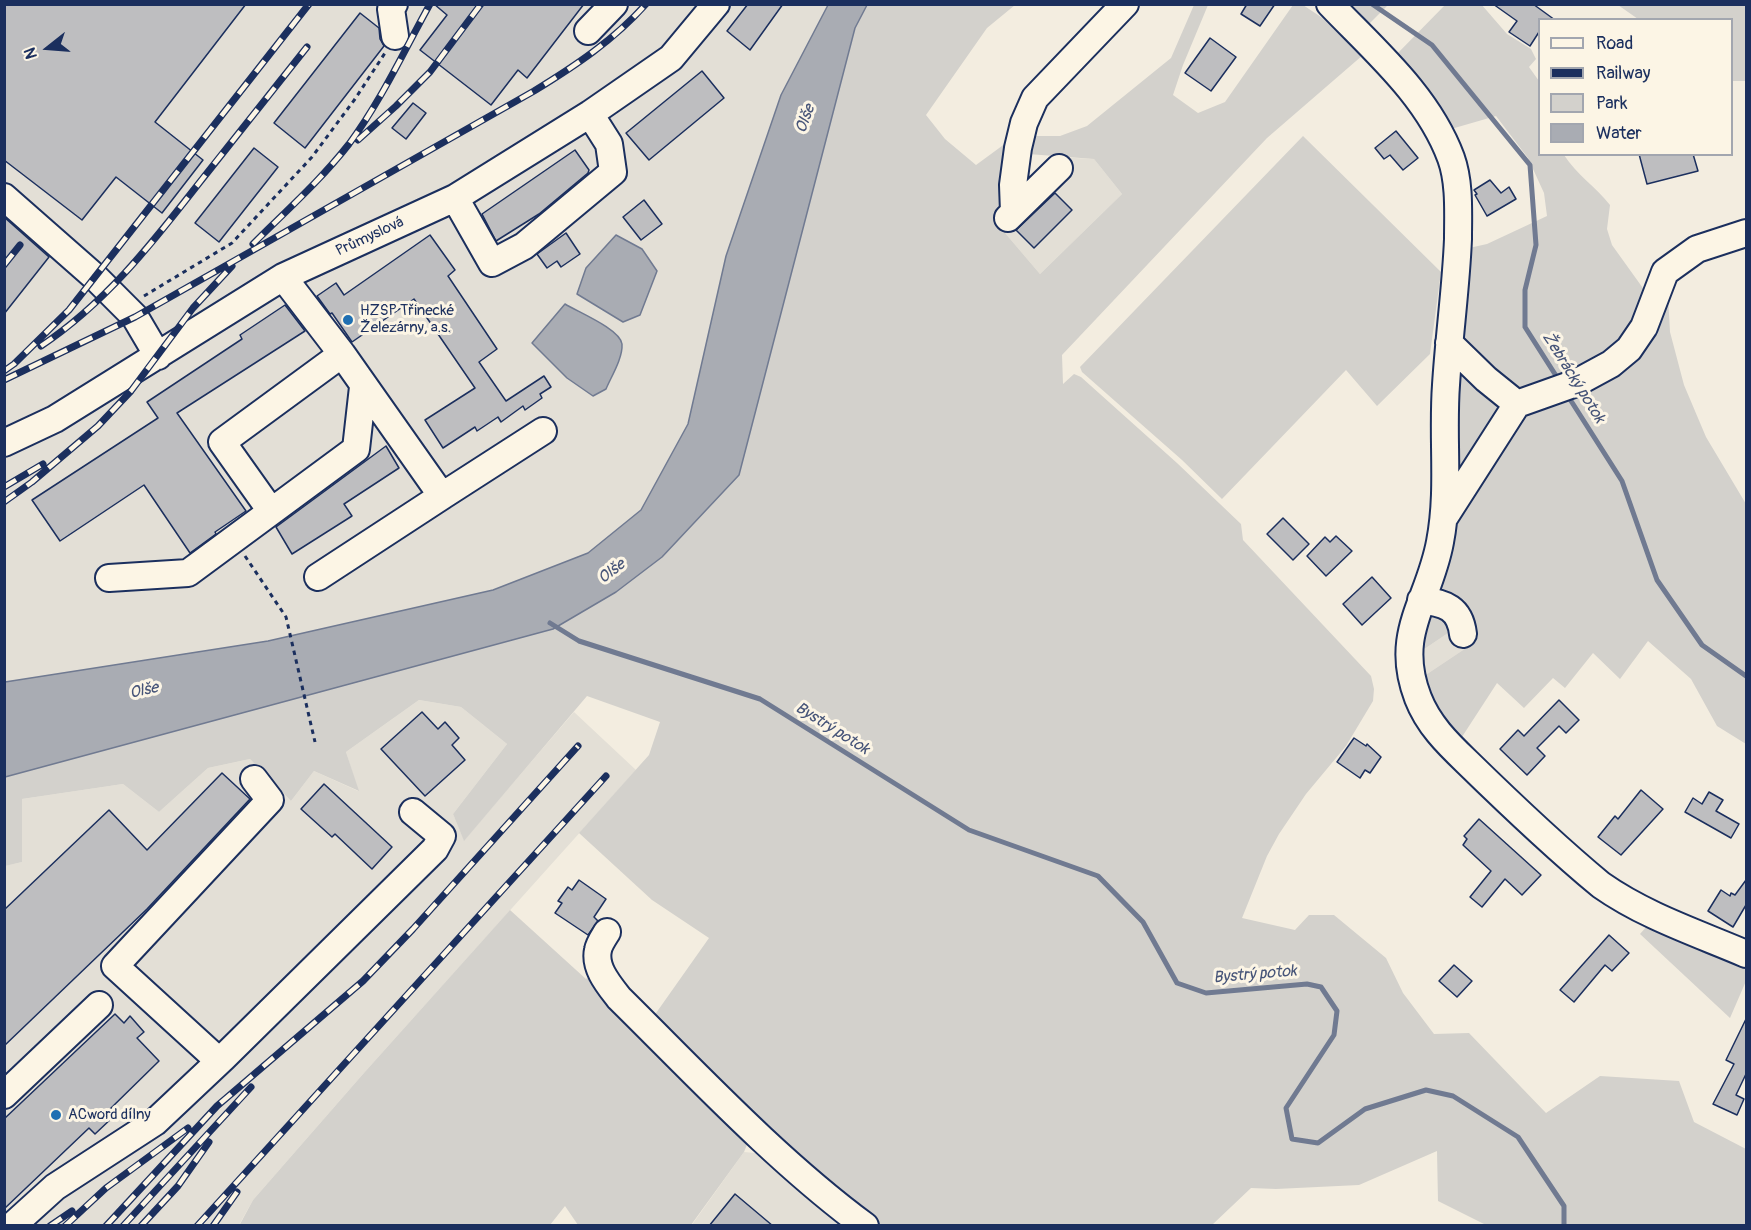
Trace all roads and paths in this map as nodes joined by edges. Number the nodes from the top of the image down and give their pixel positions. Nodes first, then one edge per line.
1 (394, 4) edge
2 (614, 4) edge
3 (716, 4) edge
4 (1125, 4) edge
5 (1330, 4) edge
6 (588, 31) dead end
7 (395, 36) joint
8 (590, 114) junction
9 (1059, 168) dead end
10 (4, 197) edge
11 (455, 198) junction
12 (1746, 233) edge
13 (283, 277) junction
14 (125, 308) junction
15 (1449, 343) junction
16 (342, 354) junction
17 (158, 356) junction
18 (363, 387) junction
19 (1517, 404) junction
20 (543, 431) dead end
21 (4, 443) edge
22 (442, 495) junction
23 (271, 511) junction
24 (1444, 518) junction
25 (246, 557) dead end
26 (318, 577) dead end
27 (110, 578) dead end
28 (1421, 600) junction
29 (1463, 634) dead end
30 (315, 742) dead end
31 (254, 779) dead end
32 (413, 812) dead end
33 (607, 932) dead end
34 (1746, 954) edge
35 (99, 1005) dead end
36 (219, 1061) junction
37 (4, 1095) edge
38 (12, 1226) edge
39 (865, 1226) edge

1 - 7 street
2 - 6 street
3 - 8 street, Průmyslová
4 - 9 street
5 - 15 street
7 - 14 path
8 - 11 street, Průmyslová
8 - 11 street
10 - 14 street
11 - 13 street, Průmyslová
12 - 19 street
13 - 16 street
13 - 17 street, Průmyslová
14 - 17 street
15 - 19 street
15 - 24 street
16 - 18 street
16 - 23 street
17 - 21 street, Průmyslová
18 - 22 street
18 - 23 street
19 - 24 street
20 - 22 street
22 - 26 street
23 - 27 street
24 - 28 street
25 - 30 path
28 - 29 street
28 - 34 street
31 - 36 street
32 - 36 street
33 - 39 street
35 - 37 street
36 - 38 street

